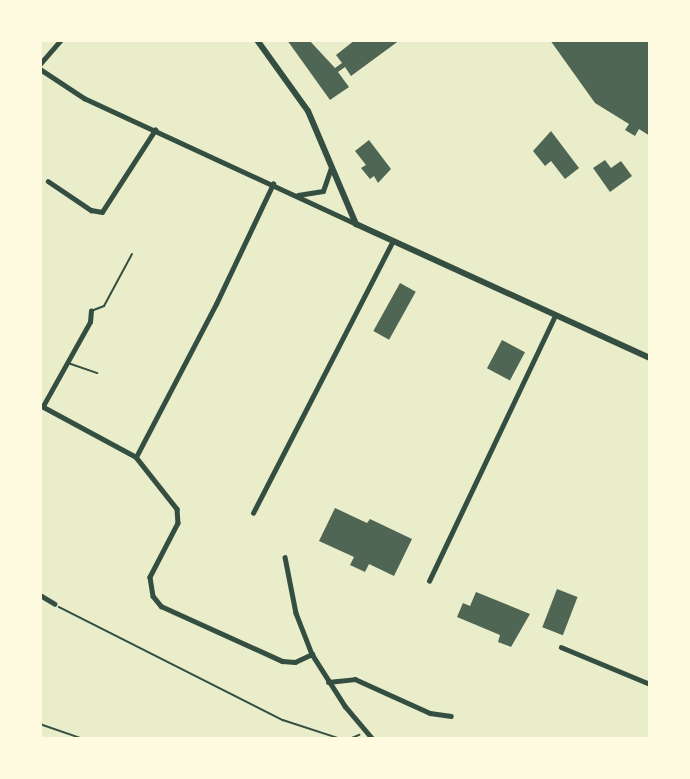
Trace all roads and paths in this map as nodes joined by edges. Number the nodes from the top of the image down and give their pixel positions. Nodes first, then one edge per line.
1 (61, 40) edge
2 (257, 40) edge
3 (40, 64) edge
4 (40, 69) edge
5 (155, 130) junction
6 (332, 162) junction
7 (48, 181) dead end
8 (273, 184) junction
9 (292, 195) junction
10 (356, 224) junction
11 (393, 241) junction
12 (132, 254) dead end
13 (91, 311) joint
14 (555, 316) junction
15 (650, 358) edge
16 (68, 363) junction
17 (97, 373) dead end
18 (42, 406) edge
19 (136, 457) junction
20 (253, 513) dead end
21 (285, 556) dead end
22 (429, 581) dead end
23 (40, 595) edge
24 (55, 604) joint
25 (561, 647) dead end
26 (312, 654) junction
27 (328, 682) junction
28 (650, 684) edge
29 (451, 716) dead end
30 (40, 724) edge
31 (365, 731) junction
32 (81, 738) edge
33 (338, 738) edge
34 (352, 738) edge
35 (372, 738) edge

1 - 3 street
2 - 6 street
4 - 5 street
5 - 7 street
5 - 8 street
6 - 9 street
6 - 10 street
8 - 9 street
8 - 19 street
9 - 10 street
10 - 11 street
11 - 14 street
11 - 20 street
12 - 13 lane
13 - 16 street
14 - 15 street
14 - 22 street
16 - 17 lane
16 - 18 street
18 - 19 street
19 - 26 street
21 - 26 street
23 - 24 street
24 - 33 path
25 - 28 street
26 - 27 street
27 - 29 street
27 - 31 street
30 - 32 path
31 - 34 path
31 - 35 street

